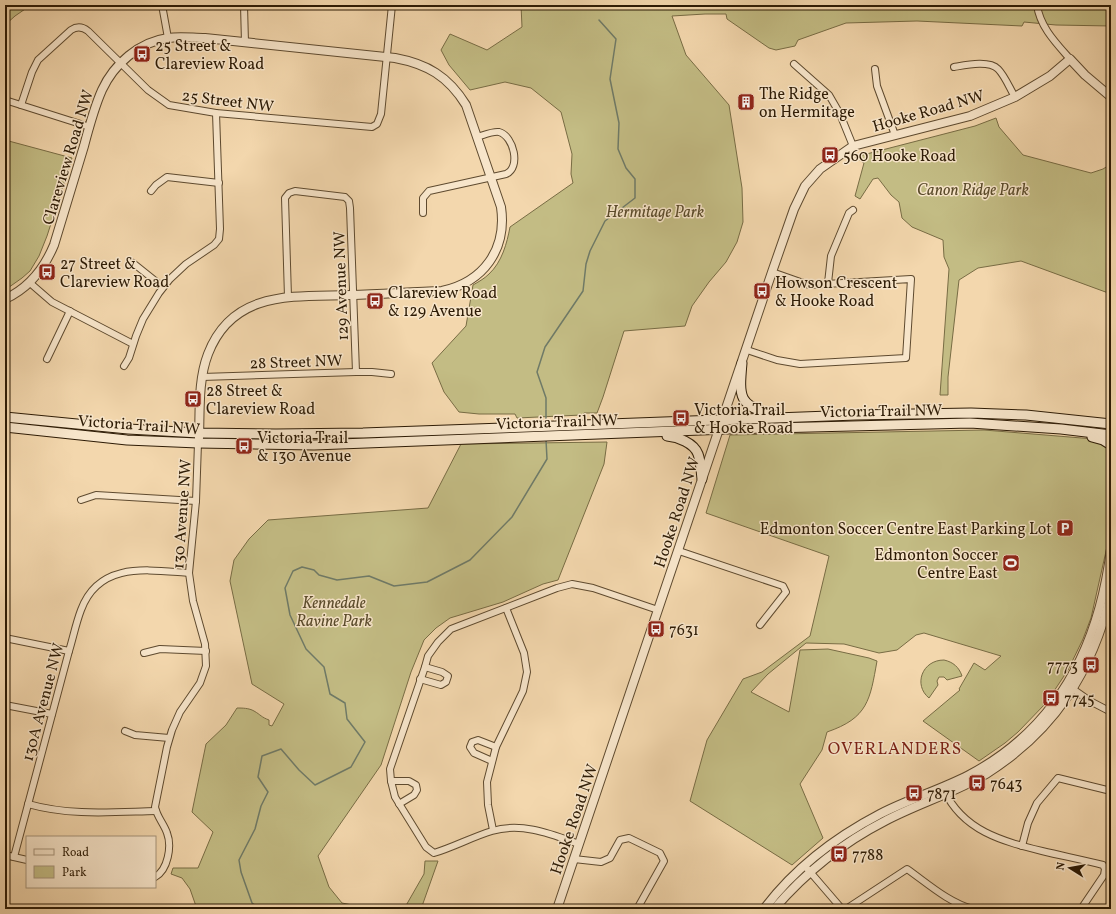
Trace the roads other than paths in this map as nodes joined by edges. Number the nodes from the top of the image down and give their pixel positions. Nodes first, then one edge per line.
1 (162, 5) edge
2 (244, 5) edge
3 (392, 5) edge
4 (1037, 5) edge
5 (168, 38) junction
6 (245, 43) junction
7 (387, 57) junction
8 (1070, 59) junction
9 (120, 63) junction
10 (794, 64) dead end
11 (954, 67) dead end
12 (875, 70) dead end
13 (1015, 97) junction
14 (1111, 97) edge
15 (5, 100) edge
16 (21, 105) junction
17 (216, 113) junction
18 (90, 127) junction
19 (895, 135) junction
20 (477, 137) junction
21 (853, 146) junction
22 (491, 177) junction
23 (219, 183) junction
24 (151, 191) dead end
25 (853, 210) dead end
26 (422, 213) dead end
27 (133, 263) dead end
28 (772, 272) junction
29 (30, 283) junction
30 (828, 283) junction
31 (163, 287) junction
32 (354, 295) junction
33 (288, 297) junction
34 (5, 298) edge
35 (70, 312) junction
36 (133, 344) junction
37 (747, 350) junction
38 (47, 359) dead end
39 (742, 363) junction
40 (124, 366) dead end
41 (356, 372) junction
42 (391, 374) dead end
43 (202, 377) junction
44 (971, 413) junction
45 (5, 416) edge
46 (787, 418) junction
47 (722, 420) junction
48 (1111, 420) edge
49 (1100, 422) junction
50 (970, 424) junction
51 (1111, 424) edge
52 (5, 427) edge
53 (1061, 429) junction
54 (718, 430) junction
55 (199, 433) junction
56 (644, 433) junction
57 (1111, 435) edge
58 (198, 443) junction
59 (1111, 445) edge
60 (702, 479) junction
61 (81, 500) dead end
62 (196, 501) junction
63 (1111, 549) edge
64 (679, 550) junction
65 (1110, 562) edge
66 (189, 573) junction
67 (1111, 593) edge
68 (506, 608) junction
69 (658, 610) junction
70 (760, 625) dead end
71 (5, 638) edge
72 (69, 651) junction
73 (206, 651) junction
74 (144, 653) dead end
75 (425, 667) junction
76 (420, 679) junction
77 (1070, 687) junction
78 (5, 705) edge
79 (1111, 712) edge
80 (52, 714) junction
81 (125, 731) dead end
82 (169, 738) junction
83 (496, 747) junction
84 (492, 761) junction
85 (391, 781) junction
86 (945, 790) junction
87 (1111, 791) edge
88 (28, 804) junction
89 (399, 804) junction
90 (156, 811) junction
91 (493, 830) junction
92 (579, 844) junction
93 (1022, 846) junction
94 (5, 855) edge
95 (14, 857) junction
96 (574, 859) junction
97 (26, 860) edge
98 (807, 870) junction
99 (156, 876) edge
100 (557, 909) edge
101 (638, 909) edge
102 (764, 909) edge
103 (774, 909) edge
104 (842, 909) edge
105 (846, 909) edge
106 (973, 909) edge
107 (1081, 909) edge

1 - 5 street
2 - 6 street
3 - 7 street
4 - 8 street
5 - 6 street, Clareview Road NW
5 - 9 street, Clareview Road NW
6 - 7 street, Clareview Road NW
7 - 17 street, 25 Street NW
7 - 20 street, Clareview Road NW
8 - 13 street, Hooke Road NW
8 - 14 street
9 - 16 street, 25 Street NW
9 - 17 street, 25 Street NW
9 - 18 street, Clareview Road NW
10 - 21 street
11 - 13 street
12 - 19 street
13 - 19 street, Hooke Road NW
15 - 16 street
16 - 18 street
17 - 23 street
18 - 29 street, Clareview Road NW
19 - 21 street, Hooke Road NW
20 - 22 street, Clareview Road NW
20 - 22 street
21 - 28 street, Hooke Road NW
22 - 26 street
22 - 32 street, Clareview Road NW
23 - 24 street
23 - 31 street
25 - 30 street
27 - 31 street
28 - 30 street
28 - 37 street, Hooke Road NW
29 - 34 street, Clareview Road NW
29 - 35 street
30 - 37 street
31 - 36 street
32 - 33 street, Clareview Road NW
32 - 33 street, 129 Avenue NW
32 - 41 street, 129 Avenue NW
33 - 43 street, Clareview Road NW
35 - 36 street
35 - 38 street
36 - 40 street
37 - 39 street, Hooke Road NW
39 - 46 main road
39 - 47 street, Hooke Road NW
41 - 42 street, 28 Street NW
41 - 43 street, 28 Street NW
43 - 55 street, Clareview Road NW
44 - 46 main road, Victoria Trail NW
44 - 49 main road, Victoria Trail NW
44 - 50 main road
45 - 55 main road, Victoria Trail NW
46 - 47 main road, Victoria Trail NW
47 - 54 street, Hooke Road NW
47 - 55 main road, Victoria Trail NW
48 - 49 main road
49 - 51 main road, Victoria Trail NW
50 - 53 main road, Victoria Trail NW
50 - 54 main road, Victoria Trail NW
52 - 58 main road, Victoria Trail NW
53 - 57 main road, Victoria Trail NW
53 - 59 main road
54 - 56 main road, Victoria Trail NW
54 - 60 street, Hooke Road NW
55 - 58 street, Clareview Road NW
56 - 58 main road, Victoria Trail NW
56 - 60 main road
58 - 62 street, 130 Avenue NW
60 - 64 street, Hooke Road NW
61 - 62 street
62 - 66 street, 130 Avenue NW
63 - 65 street
64 - 69 street, Hooke Road NW
64 - 70 street
65 - 77 street
66 - 72 street, 130A Avenue NW
66 - 73 street, 130 Avenue NW
67 - 77 street
68 - 69 street
68 - 75 street
68 - 83 street
69 - 92 street, Hooke Road NW
71 - 72 street
72 - 80 street, 130A Avenue NW
73 - 74 street
73 - 82 street, 130 Avenue NW
75 - 76 street
75 - 76 street
76 - 85 street
77 - 79 street
77 - 86 street
78 - 80 street
80 - 88 street, 130A Avenue NW
81 - 82 street
82 - 90 street, 130 Avenue NW
83 - 84 street
83 - 84 street
84 - 91 street
85 - 89 street
85 - 89 street
86 - 93 street
86 - 98 street
87 - 93 street
88 - 90 street
88 - 95 street, 130A Avenue NW
89 - 91 street
90 - 99 street
91 - 92 street
92 - 96 street, Hooke Road NW
93 - 107 street
94 - 95 street
95 - 97 street
96 - 100 street, Hooke Road NW
96 - 101 street
98 - 102 street
98 - 103 street
98 - 104 street
105 - 106 street

